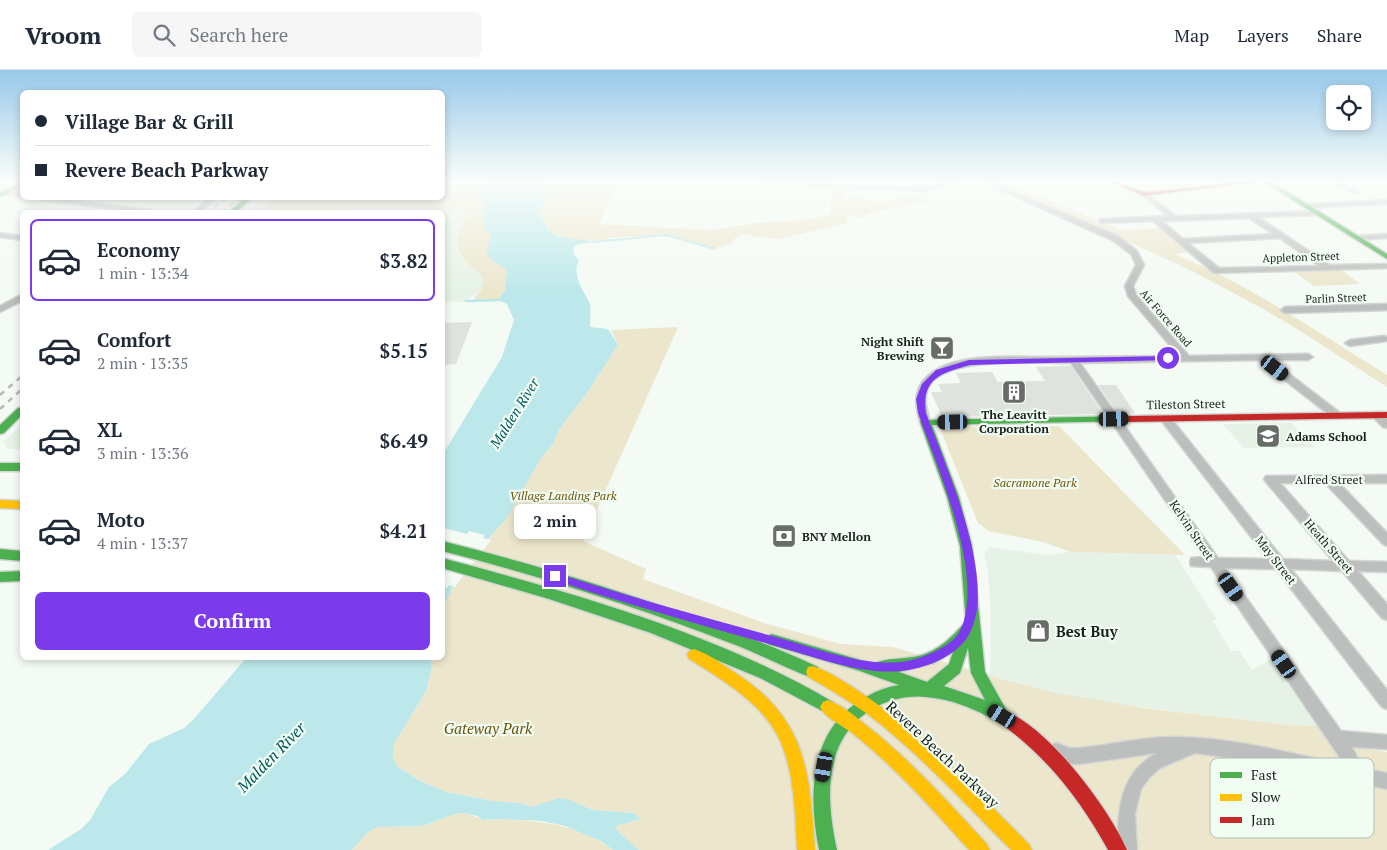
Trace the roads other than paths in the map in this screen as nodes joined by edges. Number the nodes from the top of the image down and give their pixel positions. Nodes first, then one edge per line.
1 (1069, 218) edge
2 (1166, 218) edge
3 (1255, 218) edge
4 (1325, 218) edge
5 (1155, 219) junction
6 (1103, 221) dead end
7 (0, 235) edge
8 (1281, 236) junction
9 (1387, 236) edge
10 (20, 238) edge
11 (1357, 238) junction
12 (1182, 241) junction
13 (1387, 257) edge
14 (1387, 266) edge
15 (1327, 267) junction
16 (20, 299) edge
17 (1387, 307) edge
18 (0, 309) edge
19 (1285, 310) dead end
20 (1383, 338) edge
21 (1350, 343) dead end
22 (1261, 357) junction
23 (1308, 357) dead end
24 (1186, 358) junction
25 (1073, 360) junction
26 (20, 412) edge
27 (1336, 415) junction
28 (1381, 415) edge
29 (1165, 418) junction
30 (1114, 419) junction
31 (925, 422) junction
32 (1387, 425) edge
33 (0, 431) edge
34 (0, 458) edge
35 (20, 459) edge
36 (0, 467) edge
37 (20, 467) edge
38 (1270, 479) joint
39 (1387, 479) edge
40 (1329, 480) junction
41 (0, 504) edge
42 (19, 505) edge
43 (1387, 541) edge
44 (445, 547) edge
45 (0, 554) edge
46 (20, 556) edge
47 (1196, 562) dead end
48 (1214, 562) junction
49 (445, 564) edge
50 (1279, 564) junction
51 (1345, 566) junction
52 (1387, 567) edge
53 (20, 576) edge
54 (0, 577) edge
55 (633, 602) junction
56 (972, 609) junction
57 (1387, 614) edge
58 (630, 620) junction
59 (967, 630) junction
60 (857, 664) junction
61 (929, 689) junction
62 (1387, 702) edge
63 (866, 704) junction
64 (1002, 716) junction
65 (847, 720) junction
66 (1033, 738) junction
67 (1336, 738) junction
68 (1387, 742) edge
69 (1212, 747) junction
70 (1275, 758) edge
71 (1349, 758) edge
72 (1374, 779) edge
73 (1387, 781) edge
74 (822, 816) junction
75 (806, 850) edge
76 (823, 850) edge
77 (828, 850) edge
78 (981, 850) edge
79 (1023, 850) edge
80 (1118, 850) edge
81 (1128, 850) edge

1 - 24 street, Air Force Road
2 - 5 street
3 - 8 street
4 - 11 main road
5 - 6 street
5 - 12 street
7 - 10 street
8 - 12 street
8 - 15 street
9 - 11 street
11 - 13 main road
12 - 15 street, Appleton Street
14 - 15 street, Appleton Street
16 - 18 street
17 - 19 street, Parlin Street
20 - 21 street
22 - 23 street
22 - 24 street
22 - 27 street
24 - 25 street
25 - 30 street, Kelvin Street
25 - 31 street
26 - 33 main road
27 - 28 main road, Tileston Street
27 - 29 main road, Tileston Street
28 - 32 street
29 - 30 main road, Tileston Street
29 - 50 street, May Street
30 - 31 main road, Tileston Street
30 - 48 street, Kelvin Street
31 - 56 main road
34 - 35 main road
36 - 37 main road
38 - 40 street, Alfred Street
38 - 51 street, Heath Street
39 - 40 street, Alfred Street
40 - 43 street
41 - 42 main road
44 - 55 main road, Revere Beach Parkway
45 - 46 main road
47 - 48 street
48 - 50 street
48 - 67 street, Kelvin Street
49 - 58 main road
50 - 51 street
50 - 62 street, May Street
51 - 52 street
51 - 57 street, Heath Street
53 - 54 main road
55 - 60 main road
55 - 63 main road, Revere Beach Parkway
56 - 59 main road
56 - 64 main road
58 - 65 main road
58 - 75 main road
59 - 60 main road
59 - 61 main road
60 - 61 main road
61 - 63 main road
61 - 64 main road
63 - 65 main road
63 - 79 main road, Revere Beach Parkway
64 - 66 main road
65 - 74 main road
65 - 78 main road
66 - 69 street
66 - 80 main road
67 - 68 street
67 - 71 street, Kelvin Street
69 - 70 street
69 - 81 street
72 - 73 street
74 - 76 street
74 - 77 main road

